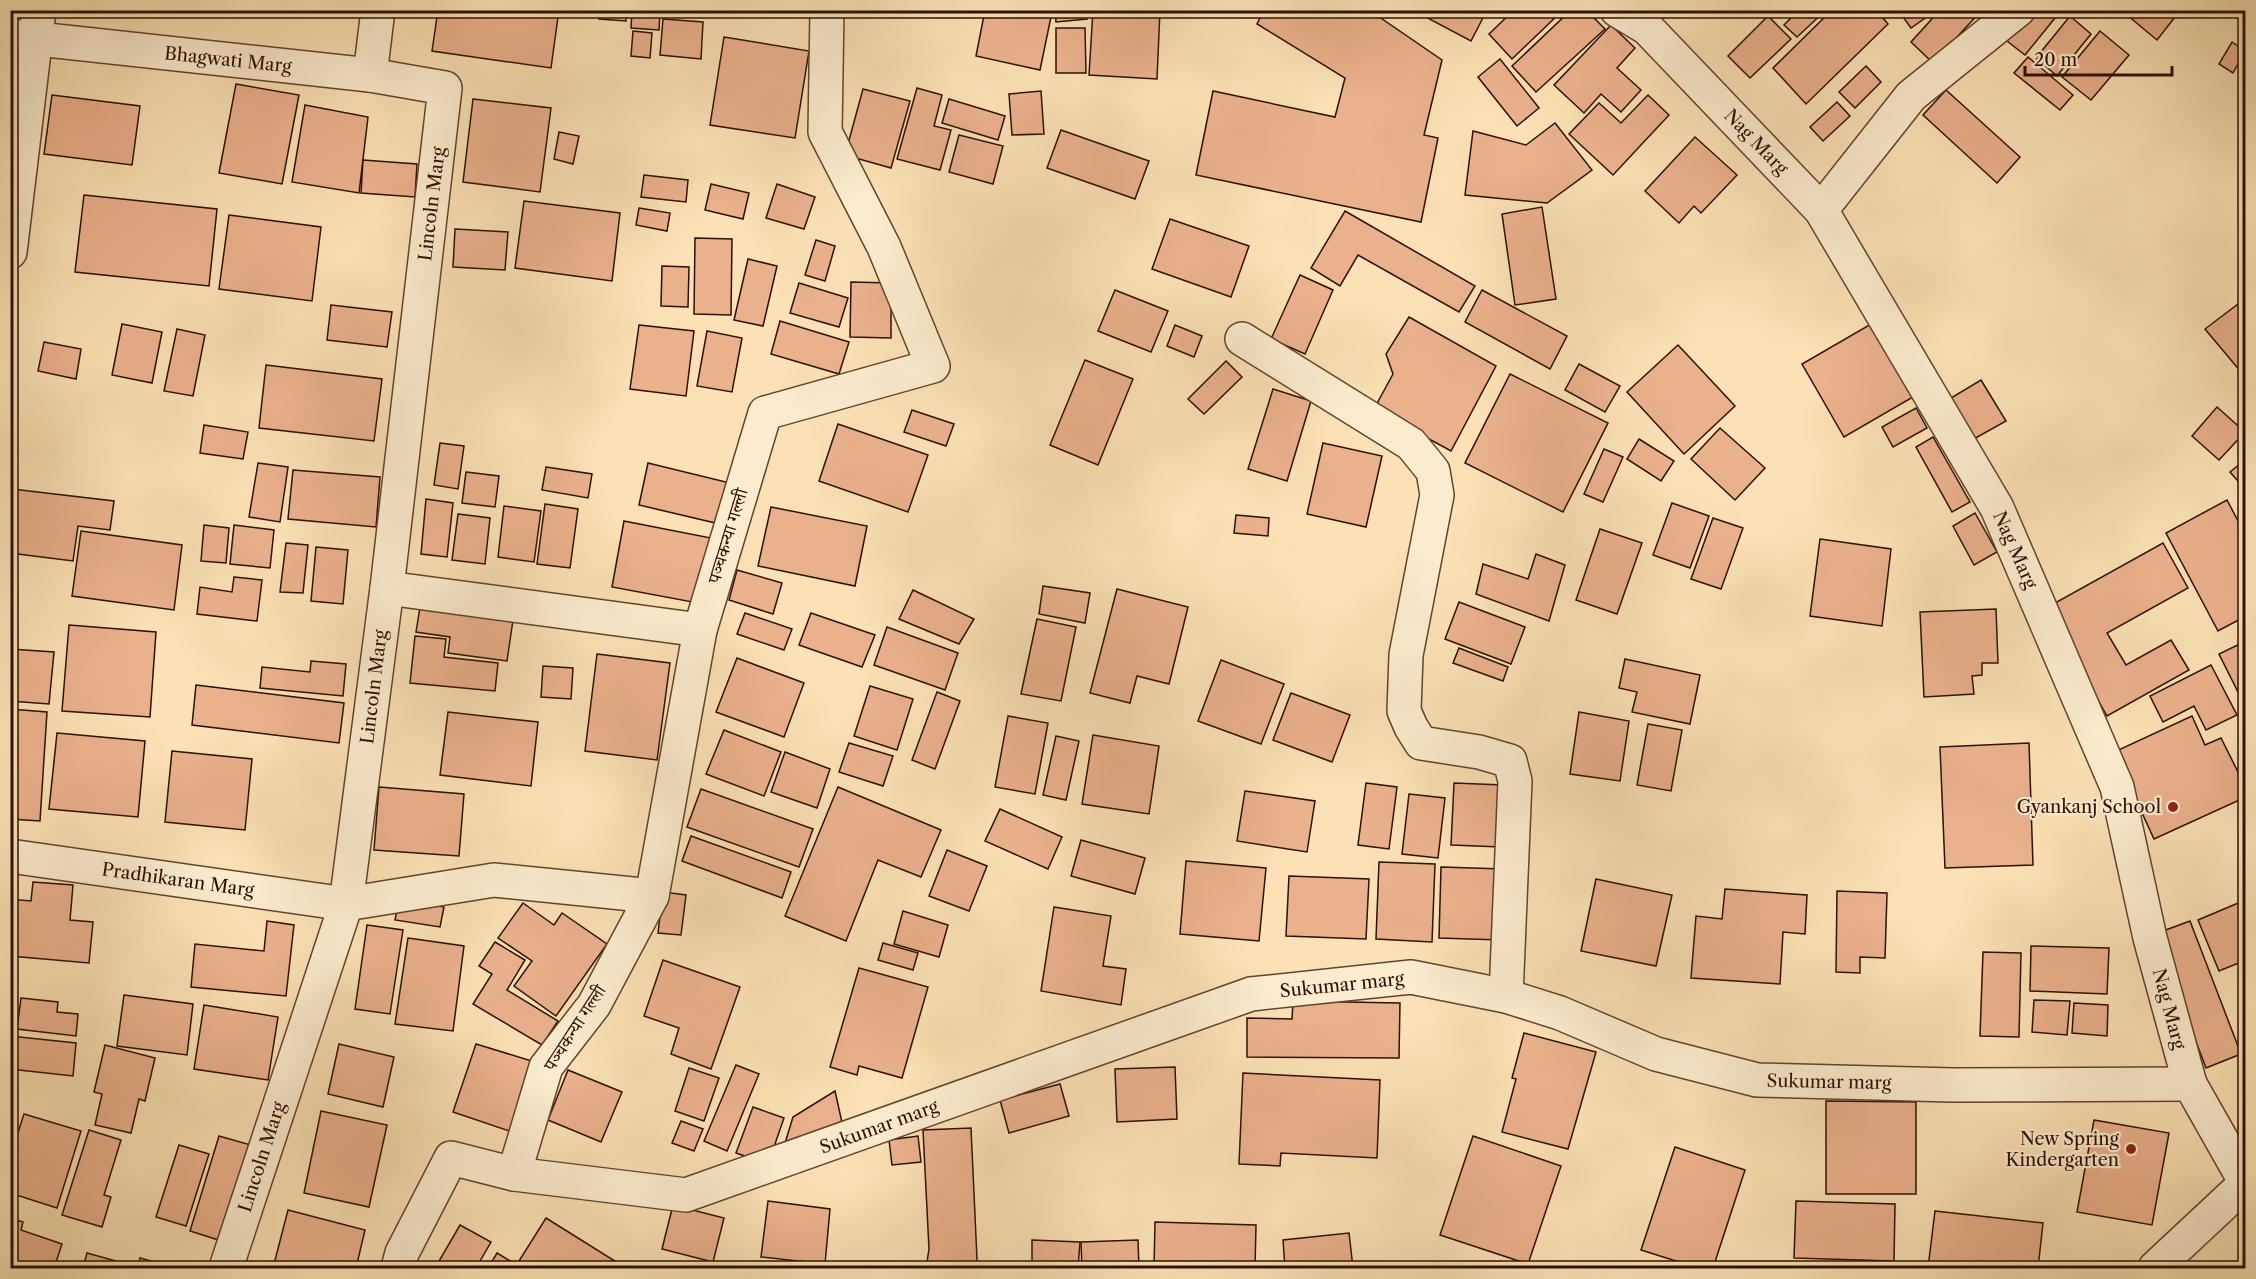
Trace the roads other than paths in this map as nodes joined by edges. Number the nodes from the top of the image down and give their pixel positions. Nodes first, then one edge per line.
1 (378, 10) edge
2 (827, 10) edge
3 (1617, 10) edge
4 (2018, 10) edge
5 (28, 28) edge
6 (370, 75) junction
7 (445, 88) joint
8 (1821, 210) junction
9 (10, 252) edge
10 (1242, 339) dead end
11 (387, 588) junction
12 (700, 630) junction
13 (10, 856) edge
14 (652, 896) junction
15 (346, 904) junction
16 (1506, 996) junction
17 (2190, 1084) junction
18 (514, 1174) junction
19 (2246, 1183) edge
20 (226, 1269) edge
21 (398, 1269) edge
22 (2155, 1269) edge

1 - 6 street
2 - 12 street, पञ्चकन्या गल्ली
3 - 8 street, Nag Marg
4 - 8 street
5 - 6 street, Bhagwati Marg
5 - 9 street
6 - 7 street, Bhagwati Marg
7 - 11 street, Lincoln Marg
8 - 17 street, Nag Marg
10 - 16 street
11 - 12 street
11 - 15 street, Lincoln Marg
12 - 14 street, पञ्चकन्या गल्ली
13 - 15 street, Pradhikaran Marg
14 - 15 street, Pradhikaran Marg
14 - 18 street, पञ्चकन्या गल्ली
15 - 20 street, Lincoln Marg
16 - 17 street, Sukumar marg
16 - 18 street, Sukumar marg
17 - 19 street, Nag Marg
18 - 21 street, Sukumar marg
19 - 22 street

